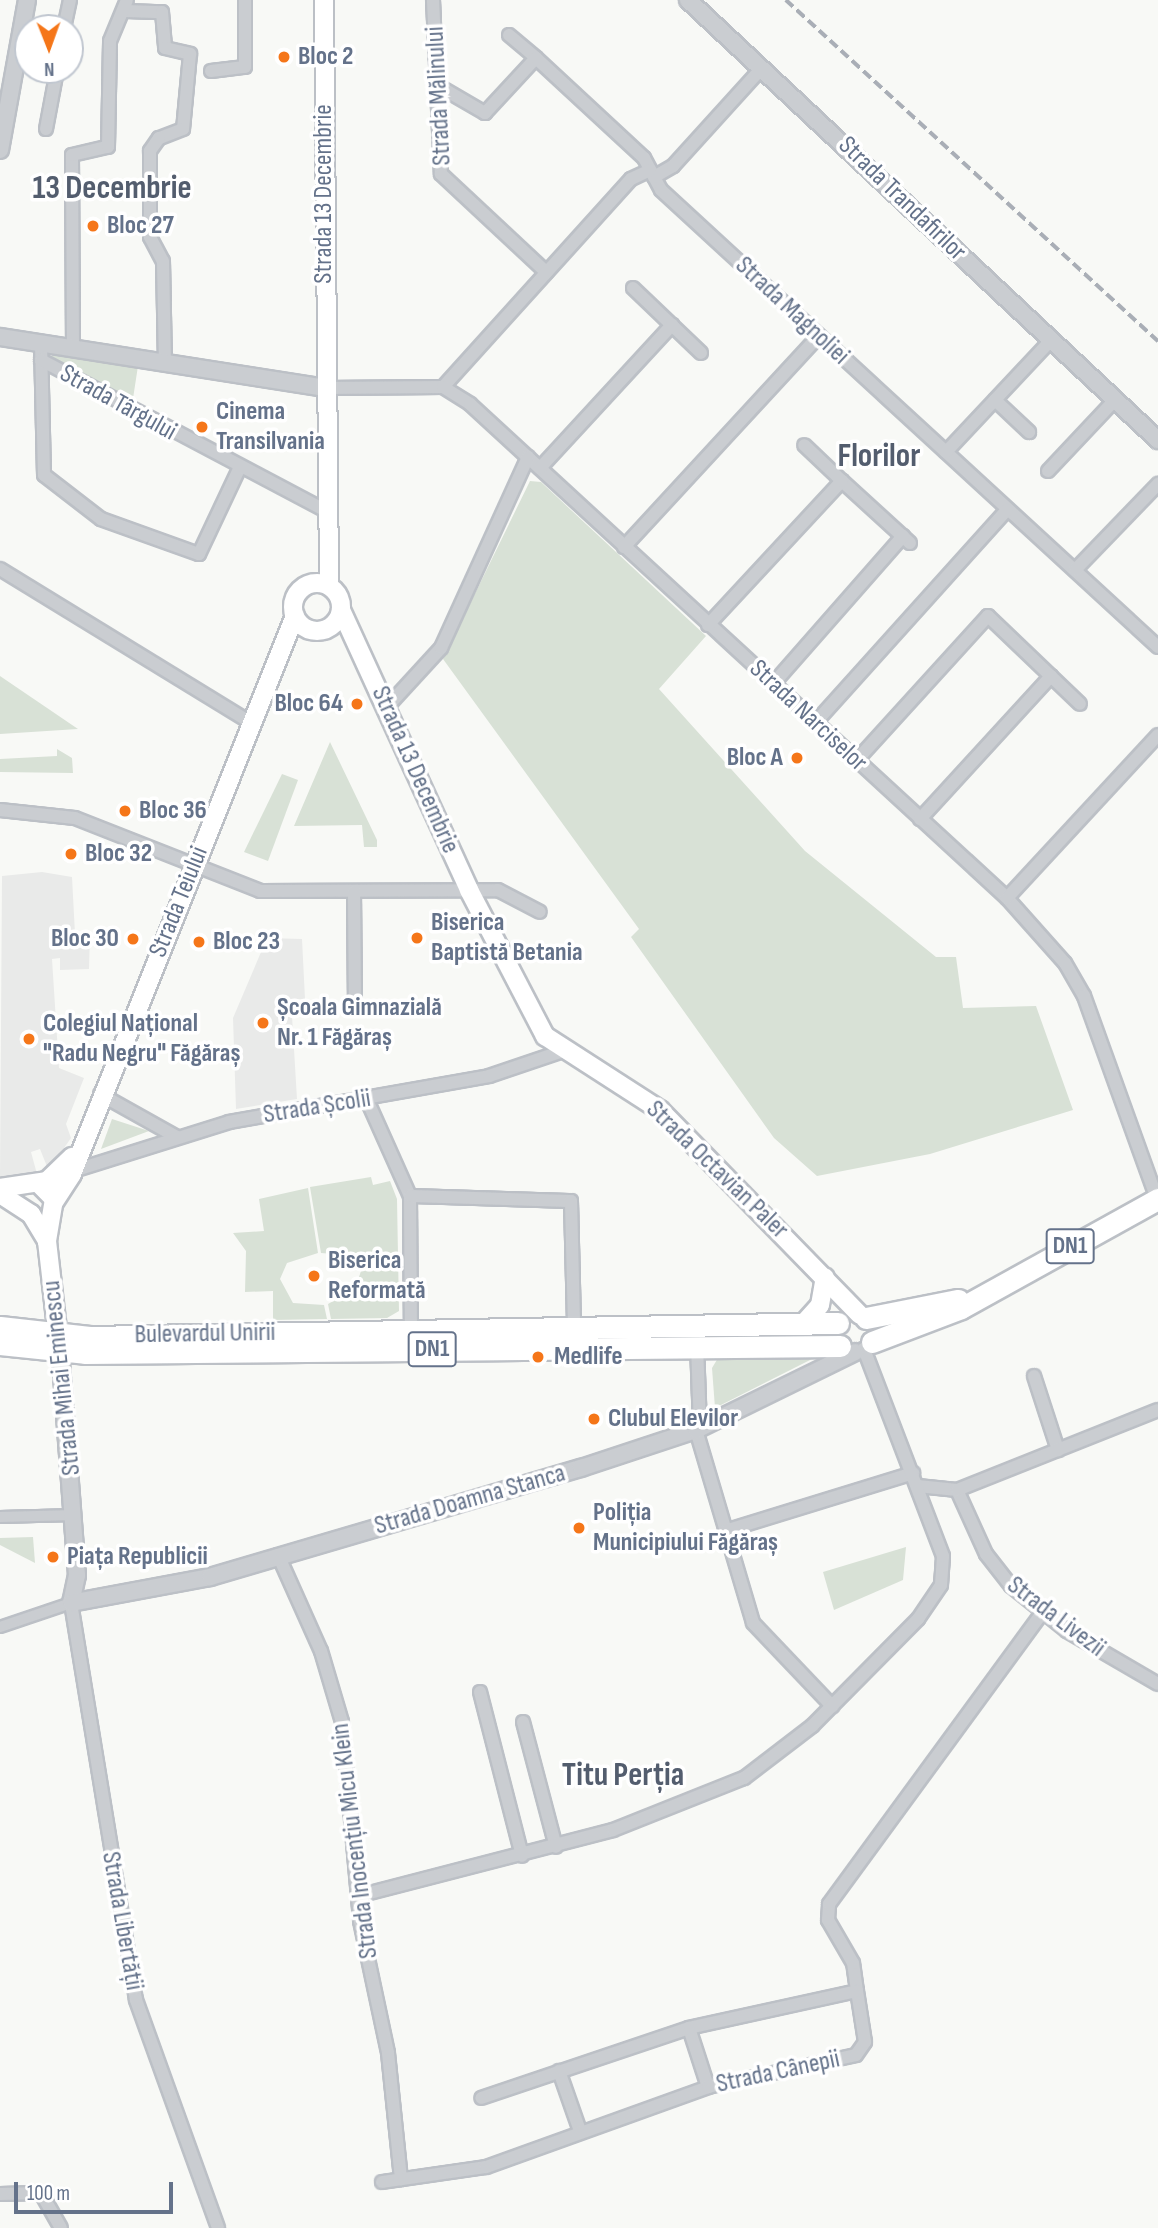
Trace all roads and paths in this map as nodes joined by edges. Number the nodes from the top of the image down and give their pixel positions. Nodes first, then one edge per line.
1 (27, 0) edge
2 (245, 0) edge
3 (324, 0) edge
4 (433, 0) edge
5 (688, 0) edge
6 (126, 6) edge
7 (509, 35) dead end
8 (536, 58) junction
9 (762, 68) junction
10 (211, 71) dead end
11 (54, 84) edge
12 (436, 84) junction
13 (46, 129) dead end
14 (0, 150) edge
15 (652, 173) junction
16 (546, 272) junction
17 (633, 288) dead end
18 (672, 325) junction
19 (819, 336) junction
20 (0, 337) edge
21 (1052, 339) junction
22 (41, 343) junction
23 (73, 347) junction
24 (701, 353) dead end
25 (41, 360) junction
26 (164, 362) junction
27 (443, 387) junction
28 (324, 388) junction
29 (995, 400) junction
30 (1115, 400) junction
31 (1029, 432) dead end
32 (1158, 440) edge
33 (804, 445) dead end
34 (946, 452) junction
35 (528, 457) junction
36 (540, 468) junction
37 (239, 469) junction
38 (1048, 471) dead end
39 (842, 481) junction
40 (1158, 484) edge
41 (324, 510) junction
42 (1007, 510) junction
43 (624, 547) junction
44 (324, 552) junction
45 (0, 569) edge
46 (1075, 570) junction
47 (306, 586) junction
48 (329, 586) junction
49 (295, 616) junction
50 (337, 617) junction
51 (708, 625) junction
52 (309, 629) junction
53 (1158, 647) edge
54 (281, 652) junction
55 (1051, 676) junction
56 (773, 684) junction
57 (1080, 704) dead end
58 (386, 708) junction
59 (251, 723) junction
60 (815, 723) junction
61 (1158, 736) edge
62 (856, 761) junction
63 (0, 810) edge
64 (920, 819) junction
65 (194, 866) junction
66 (469, 890) junction
67 (354, 892) junction
68 (1007, 898) junction
69 (540, 912) dead end
70 (355, 1001) dead end
71 (563, 1051) junction
72 (100, 1094) junction
73 (361, 1101) junction
74 (177, 1137) junction
75 (77, 1152) junction
76 (73, 1171) junction
77 (35, 1185) junction
78 (0, 1188) edge
79 (0, 1194) edge
80 (410, 1196) junction
81 (1158, 1199) edge
82 (53, 1205) junction
83 (28, 1211) junction
84 (47, 1241) junction
85 (825, 1278) junction
86 (985, 1295) junction
87 (863, 1316) junction
88 (838, 1323) junction
89 (803, 1324) junction
90 (0, 1327) edge
91 (574, 1328) junction
92 (484, 1339) junction
93 (411, 1340) junction
94 (59, 1341) junction
95 (0, 1344) edge
96 (697, 1345) junction
97 (858, 1347) junction
98 (1034, 1376) dead end
99 (1158, 1410) edge
100 (698, 1429) junction
101 (1058, 1450) junction
102 (913, 1473) junction
103 (918, 1486) junction
104 (957, 1490) junction
105 (74, 1515) junction
106 (0, 1517) edge
107 (725, 1531) junction
108 (278, 1555) junction
109 (71, 1603) junction
110 (1042, 1613) junction
111 (0, 1627) edge
112 (1158, 1684) edge
113 (480, 1692) dead end
114 (832, 1706) junction
115 (523, 1722) dead end
116 (556, 1847) junction
117 (522, 1856) junction
118 (358, 1896) junction
119 (857, 1991) junction
120 (690, 2028) junction
121 (559, 2071) junction
122 (708, 2087) junction
123 (481, 2098) dead end
124 (580, 2131) junction
125 (401, 2179) junction
126 (382, 2182) dead end
127 (0, 2194) edge
128 (61, 2228) edge
129 (218, 2228) edge

1 - 14 street
2 - 10 street
3 - 28 main road, Strada 13 Decembrie
4 - 12 street, Strada Mălinului
5 - 9 street, Strada Trandafirilor
6 - 23 street
6 - 26 street
7 - 8 street, Strada Magnoliei
8 - 12 street
8 - 15 street, Strada Magnoliei
9 - 15 street
9 - 21 street, Strada Trandafirilor
11 - 13 street
12 - 16 street, Strada Mălinului
15 - 16 street
15 - 19 street, Strada Magnoliei
16 - 27 street
17 - 18 street
18 - 24 street
18 - 36 street
19 - 34 street, Strada Magnoliei
19 - 43 street
20 - 22 street
21 - 29 street
21 - 30 street, Strada Trandafirilor
22 - 23 street
22 - 25 street, Strada Târgului
23 - 26 street
25 - 37 street, Strada Târgului
25 - 37 street
26 - 28 street
27 - 28 street
27 - 35 street, Strada Narciselor
28 - 41 main road, Strada 13 Decembrie
29 - 31 street
29 - 34 street
30 - 32 street, Strada Trandafirilor
30 - 38 street
33 - 39 street
34 - 42 street, Strada Magnoliei
35 - 36 street, Strada Narciselor
35 - 58 street
36 - 43 street, Strada Narciselor
37 - 41 street, Strada Târgului
39 - 51 street
39 - 56 street
40 - 46 street
41 - 44 main road, Strada 13 Decembrie
42 - 46 street, Strada Magnoliei
42 - 60 street
43 - 51 street, Strada Narciselor
44 - 47 main road, Strada 13 Decembrie
44 - 48 main road, Strada 13 Decembrie
45 - 59 street
46 - 53 street, Strada Magnoliei
47 - 48 main road
47 - 49 main road
48 - 50 main road
49 - 52 main road
49 - 54 main road, Strada Teiului
50 - 52 main road
50 - 58 main road, Strada 13 Decembrie
51 - 56 street, Strada Narciselor
52 - 54 main road, Strada Teiului
54 - 59 main road, Strada Teiului
55 - 57 street
55 - 62 street
55 - 64 street
56 - 60 street, Strada Narciselor
58 - 66 main road, Strada 13 Decembrie
59 - 65 main road, Strada Teiului
60 - 62 street, Strada Narciselor
61 - 68 street
62 - 64 street, Strada Narciselor
63 - 65 street
64 - 68 street, Strada Narciselor
65 - 67 street
65 - 72 main road, Strada Teiului
66 - 67 street
66 - 69 street
66 - 71 main road, Strada 13 Decembrie
67 - 70 street
68 - 81 street, Strada Narciselor
71 - 73 street, Strada Școlii
71 - 85 main road, Strada Octavian Paler
72 - 74 street
72 - 75 main road, Strada Teiului
73 - 74 street, Strada Școlii
73 - 80 street
74 - 76 street, Strada Școlii
75 - 76 main road
75 - 77 main road
76 - 82 main road
77 - 78 main road
77 - 82 main road
77 - 83 main road
79 - 83 main road
80 - 91 street
80 - 93 street
81 - 86 main road, Strada Doamna Stanca / DN1
82 - 83 main road
82 - 84 main road, Strada Mihai Eminescu
83 - 84 main road, Strada Mihai Eminescu
84 - 94 main road, Strada Mihai Eminescu
85 - 87 main road, Strada Octavian Paler
85 - 88 main road
85 - 89 main road
86 - 87 main road, Strada Doamna Stanca / DN1
86 - 97 main road, Strada Doamna Stanca / DN1
87 - 88 main road, DN1
87 - 97 main road
88 - 89 main road, Bulevardul Unirii / DN1
88 - 97 main road
89 - 91 main road, Bulevardul Unirii / DN1
90 - 94 main road, Bulevardul Unirii / DN1
91 - 92 main road, Bulevardul Unirii / DN1
92 - 93 main road, Bulevardul Unirii / DN1
92 - 96 main road, Bulevardul Unirii / DN1
93 - 94 main road, Bulevardul Unirii / DN1
94 - 95 main road, Bulevardul Unirii / DN1
94 - 105 street, Strada Mihai Eminescu
96 - 97 main road, Bulevardul Unirii / DN1
96 - 100 street
97 - 100 street, Strada Doamna Stanca
97 - 102 street
98 - 101 street
99 - 101 street
100 - 107 street
100 - 108 street, Strada Doamna Stanca
101 - 104 street
102 - 103 street
102 - 107 street
103 - 104 street
103 - 114 street
104 - 110 street, Strada Livezii
105 - 106 street
105 - 109 street
107 - 114 street
108 - 109 street, Strada Doamna Stanca
108 - 118 street, Strada Inocențiu Micu Klein
109 - 111 street
109 - 129 street, Strada Libertății
110 - 112 street, Strada Livezii
110 - 119 street
113 - 117 street
114 - 116 street
115 - 116 street
116 - 117 street
117 - 118 street
118 - 125 street, Strada Inocențiu Micu Klein
119 - 120 street
119 - 122 street, Strada Cânepii
120 - 121 street
120 - 122 street
121 - 123 street
121 - 124 street
122 - 124 street, Strada Cânepii
124 - 125 street, Strada Cânepii
125 - 126 street, Strada Cânepii
127 - 128 street

